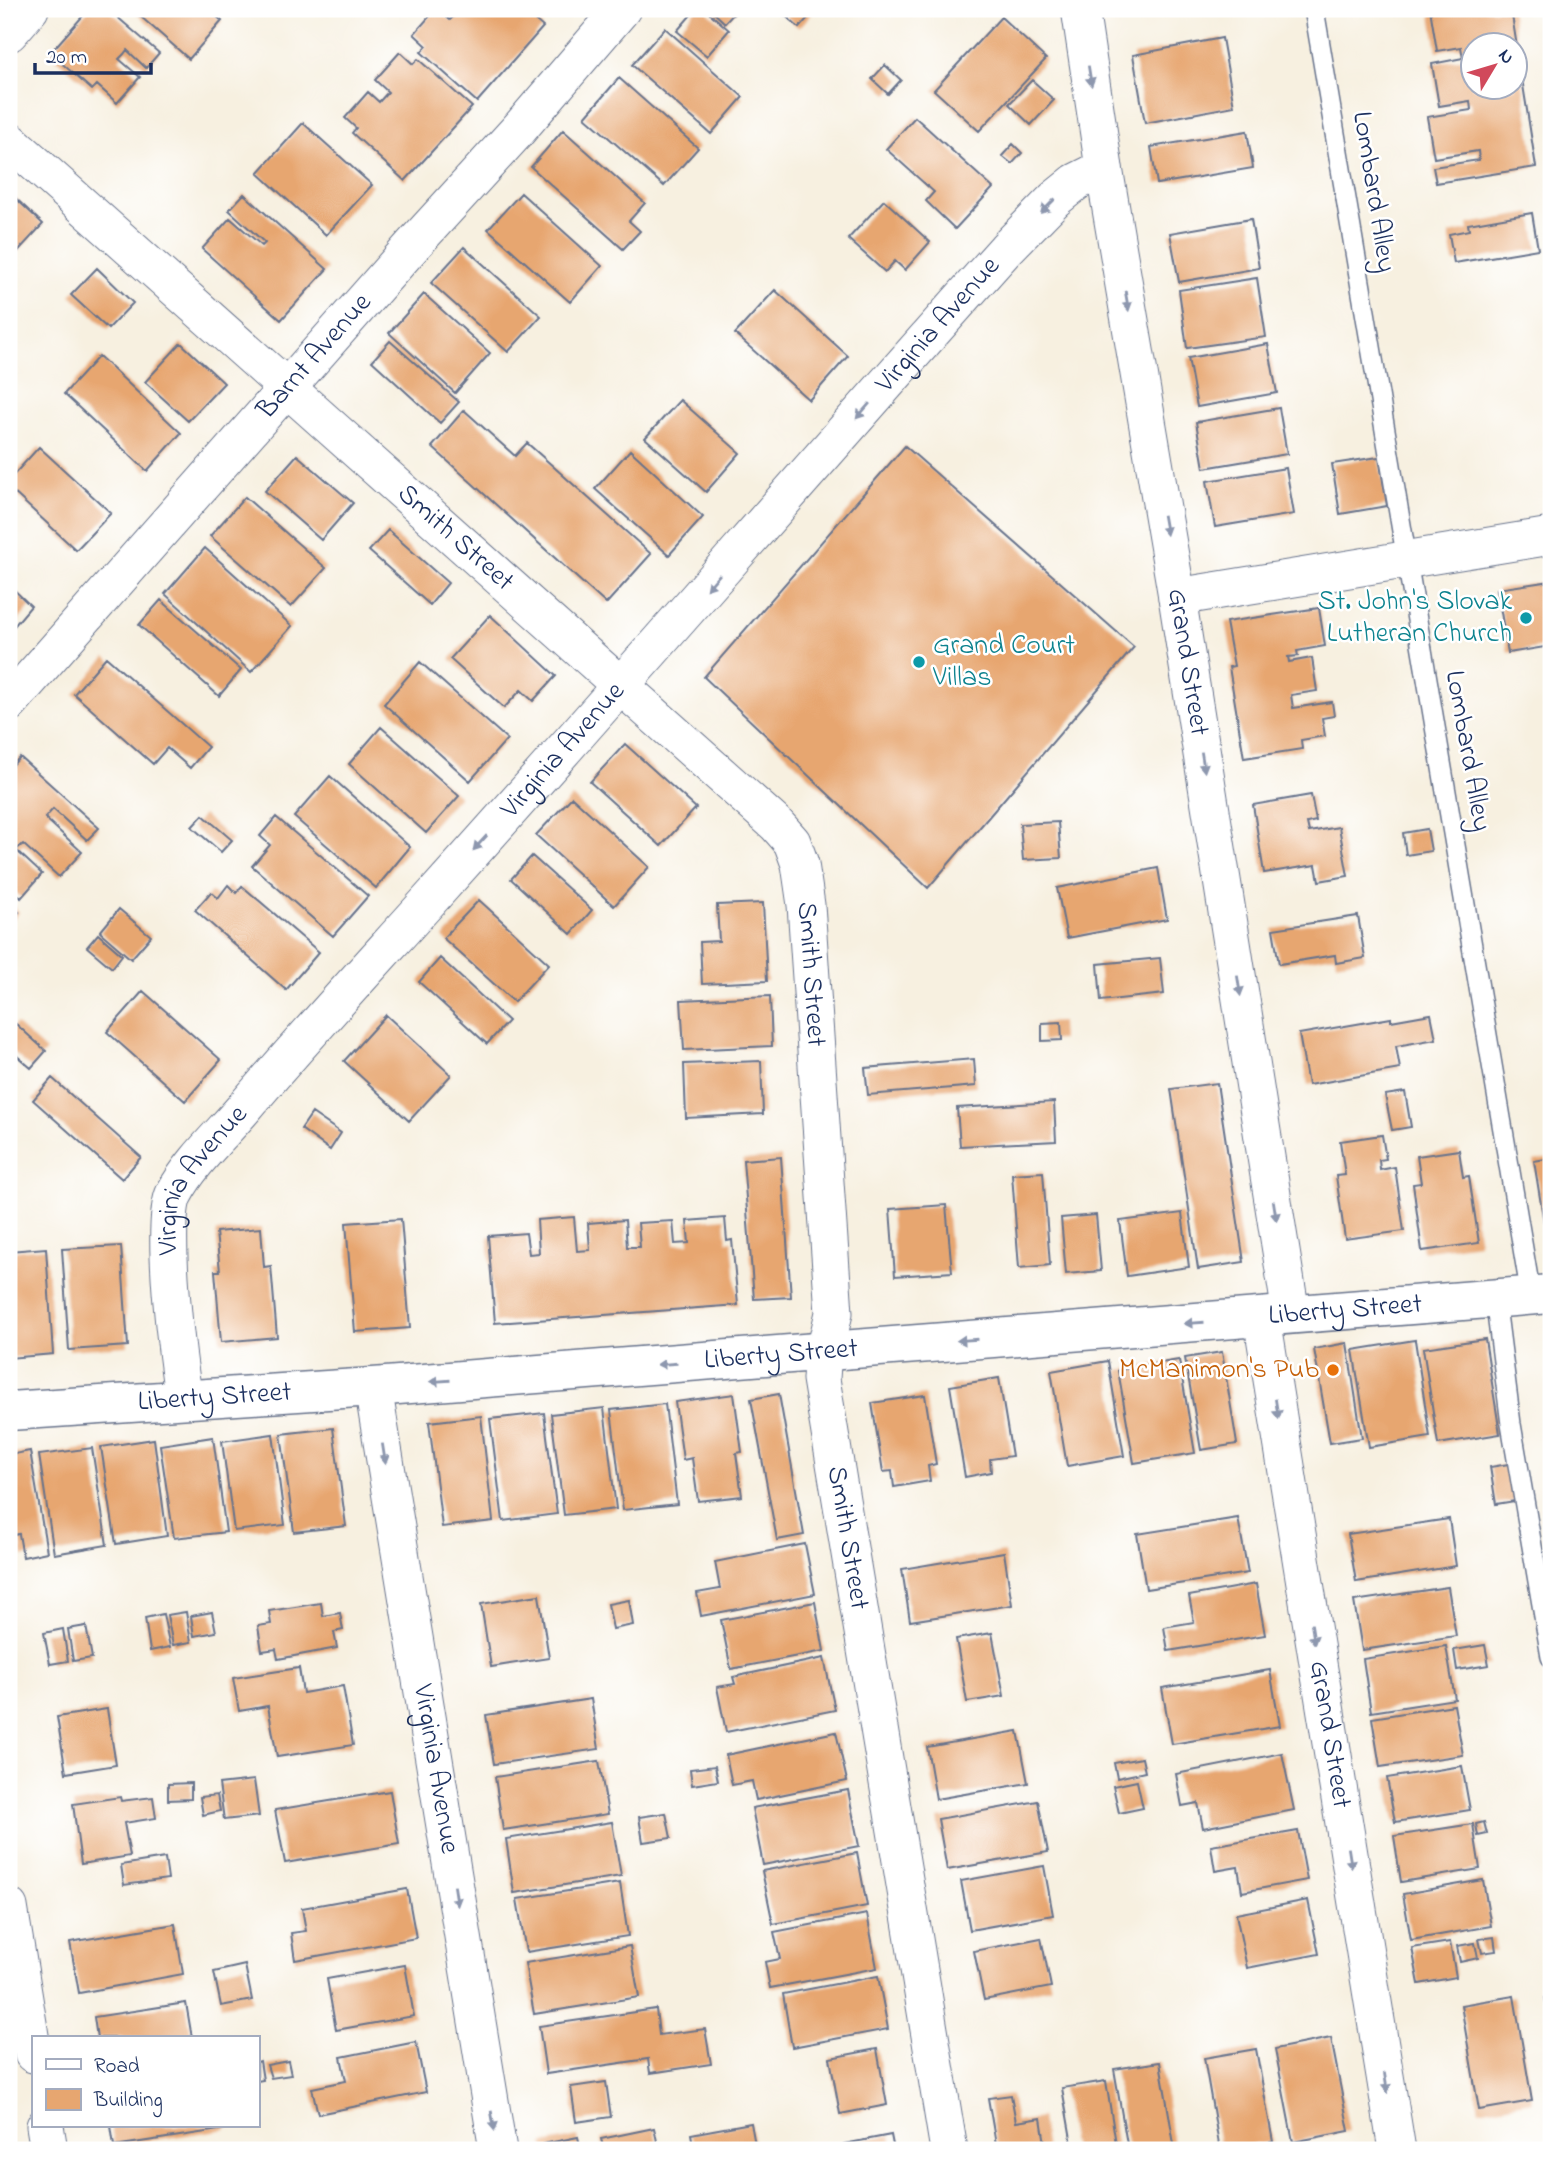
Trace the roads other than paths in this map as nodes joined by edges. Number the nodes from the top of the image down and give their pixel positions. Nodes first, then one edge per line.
1 (30, 9) edge
2 (622, 9) edge
3 (1080, 9) edge
4 (1314, 9) edge
5 (9, 33) edge
6 (9, 140) edge
7 (1104, 168) junction
8 (288, 388) junction
9 (1551, 536) edge
10 (1405, 559) junction
11 (1177, 597) junction
12 (622, 685) junction
13 (9, 704) edge
14 (1526, 1296) edge
15 (1277, 1316) junction
16 (825, 1351) junction
17 (373, 1387) junction
18 (184, 1398) junction
19 (9, 1411) edge
20 (1551, 1657) edge
21 (9, 1907) edge
22 (32, 2048) edge
23 (45, 2128) edge
24 (49, 2150) edge
25 (498, 2150) edge
26 (949, 2150) edge
27 (1397, 2150) edge

1 - 5 street
2 - 8 street, Barnt Avenue
3 -> 7 street, Grand Street
4 - 10 lane, Lombard Alley
6 - 8 street, Smith Street
7 -> 11 street, Grand Street
7 -> 12 street, Virginia Avenue
8 - 12 street, Smith Street
8 - 13 street, Barnt Avenue
9 - 10 street
10 - 11 street
10 - 14 lane, Lombard Alley
11 -> 15 street, Grand Street
12 - 16 street, Smith Street
12 -> 18 street, Virginia Avenue
14 - 15 street, Liberty Street
14 - 20 lane, Lombard Alley
15 -> 16 street, Liberty Street
15 -> 27 street, Grand Street
16 -> 17 street, Liberty Street
16 - 26 street, Smith Street
17 - 18 street, Liberty Street
17 -> 25 street, Virginia Avenue
18 - 19 street, Liberty Street
21 - 22 street
23 - 24 street

